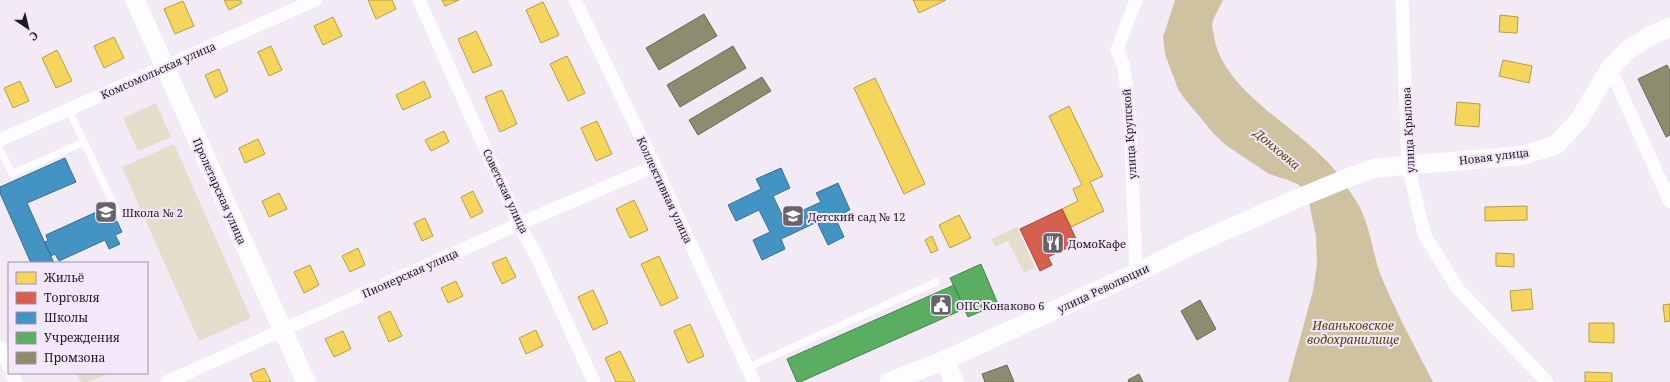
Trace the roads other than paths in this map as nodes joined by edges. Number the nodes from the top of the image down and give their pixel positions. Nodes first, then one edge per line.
1 (135, 0) edge
2 (315, 0) edge
3 (419, 0) edge
4 (575, 0) edge
5 (1136, 0) edge
6 (1402, 0) edge
7 (1670, 27) edge
8 (165, 67) junction
9 (1610, 68) junction
10 (69, 110) junction
11 (0, 140) edge
12 (84, 142) junction
13 (0, 149) edge
14 (1408, 164) junction
15 (655, 166) junction
16 (1294, 200) joint
17 (1670, 202) edge
18 (118, 214) dead end
19 (519, 224) junction
20 (1136, 273) junction
21 (936, 282) dead end
22 (282, 330) junction
23 (0, 347) edge
24 (945, 360) junction
25 (8, 365) edge
26 (747, 368) junction
27 (167, 382) edge
28 (306, 382) edge
29 (594, 382) edge
30 (754, 382) edge
31 (889, 382) edge
32 (954, 382) edge
33 (1547, 382) edge

1 - 8 main road, Пролетарская улица
2 - 8 street, Комсомольская улица
3 - 19 street, Советская улица
4 - 15 street, Коллективная улица
5 - 20 street, улица Крупской
6 - 14 street, улица Крылова
7 - 9 main road, Новая улица
8 - 10 street, Комсомольская улица
8 - 22 main road, Пролетарская улица
9 - 14 main road, Новая улица
9 - 17 street
10 - 11 street, Комсомольская улица
10 - 12 lane
12 - 13 lane
12 - 18 lane
14 - 16 main road, Новая улица
14 - 33 street, улица Крылова
15 - 19 street, Пионерская улица
15 - 26 street, Коллективная улица
16 - 20 main road, улица Революции
19 - 22 street, Пионерская улица
19 - 29 street, Советская улица
20 - 24 main road, улица Революции
21 - 26 lane
22 - 27 street, Пионерская улица
22 - 28 main road, Пролетарская улица
23 - 25 street
24 - 31 main road, улица Революции
24 - 32 main road
26 - 30 street, Коллективная улица

